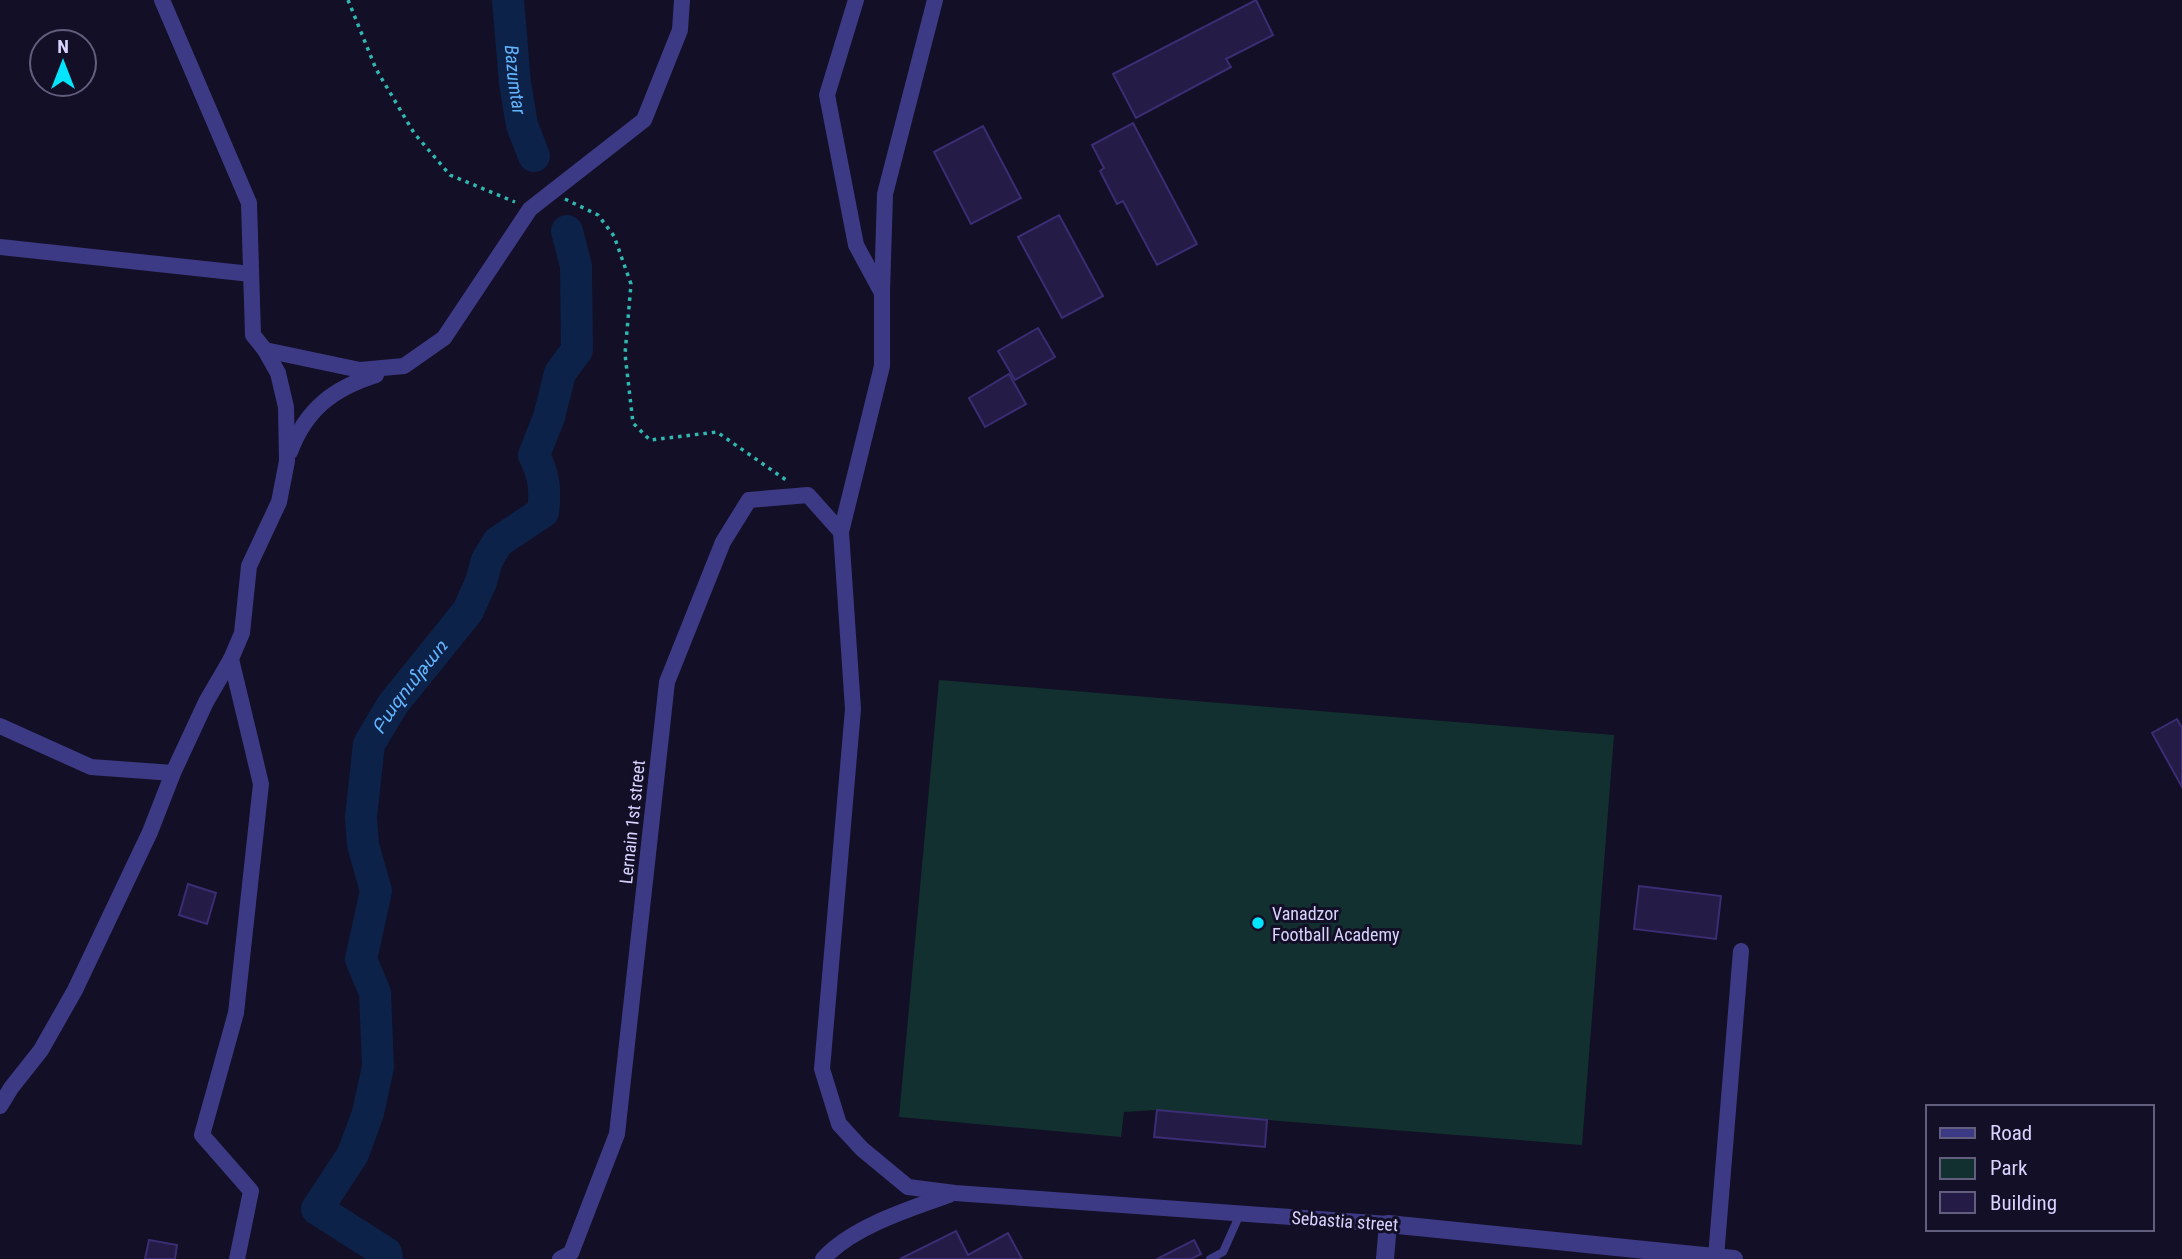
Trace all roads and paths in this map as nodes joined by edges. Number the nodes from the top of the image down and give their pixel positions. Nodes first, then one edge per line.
1 (162, 0) edge
2 (348, 0) edge
3 (682, 0) edge
4 (856, 0) edge
5 (935, 0) edge
6 (555, 189) junction
7 (530, 209) junction
8 (0, 247) edge
9 (251, 274) junction
10 (883, 293) junction
11 (265, 351) junction
12 (404, 366) junction
13 (287, 461) junction
14 (808, 495) junction
15 (842, 532) junction
16 (231, 659) junction
17 (0, 726) edge
18 (173, 773) junction
19 (1741, 951) dead end
20 (0, 1105) edge
21 (955, 1193) junction
22 (1240, 1213) junction
23 (1388, 1224) junction
24 (1716, 1257) junction
25 (237, 1259) edge
26 (560, 1259) edge
27 (823, 1259) edge
28 (1210, 1259) edge
29 (1385, 1259) edge
30 (1734, 1259) edge

1 - 9 street
2 - 7 path
3 - 6 street
4 - 10 street
5 - 10 street, Sebastia street
6 - 7 street
6 - 14 path
7 - 12 street
8 - 9 street
9 - 11 street
10 - 15 street, Sebastia street
11 - 12 street
11 - 13 street
12 - 13 street
13 - 16 street
14 - 15 street
14 - 26 street, Lernain 1st street
15 - 21 street, Sebastia street
16 - 18 street
16 - 25 street
17 - 18 street
18 - 20 street
19 - 24 street
21 - 22 street, Sebastia street
21 - 27 street
22 - 23 street, Sebastia street
22 - 28 lane
23 - 24 street, Sebastia street
23 - 29 street
24 - 30 street, Sebastia street

